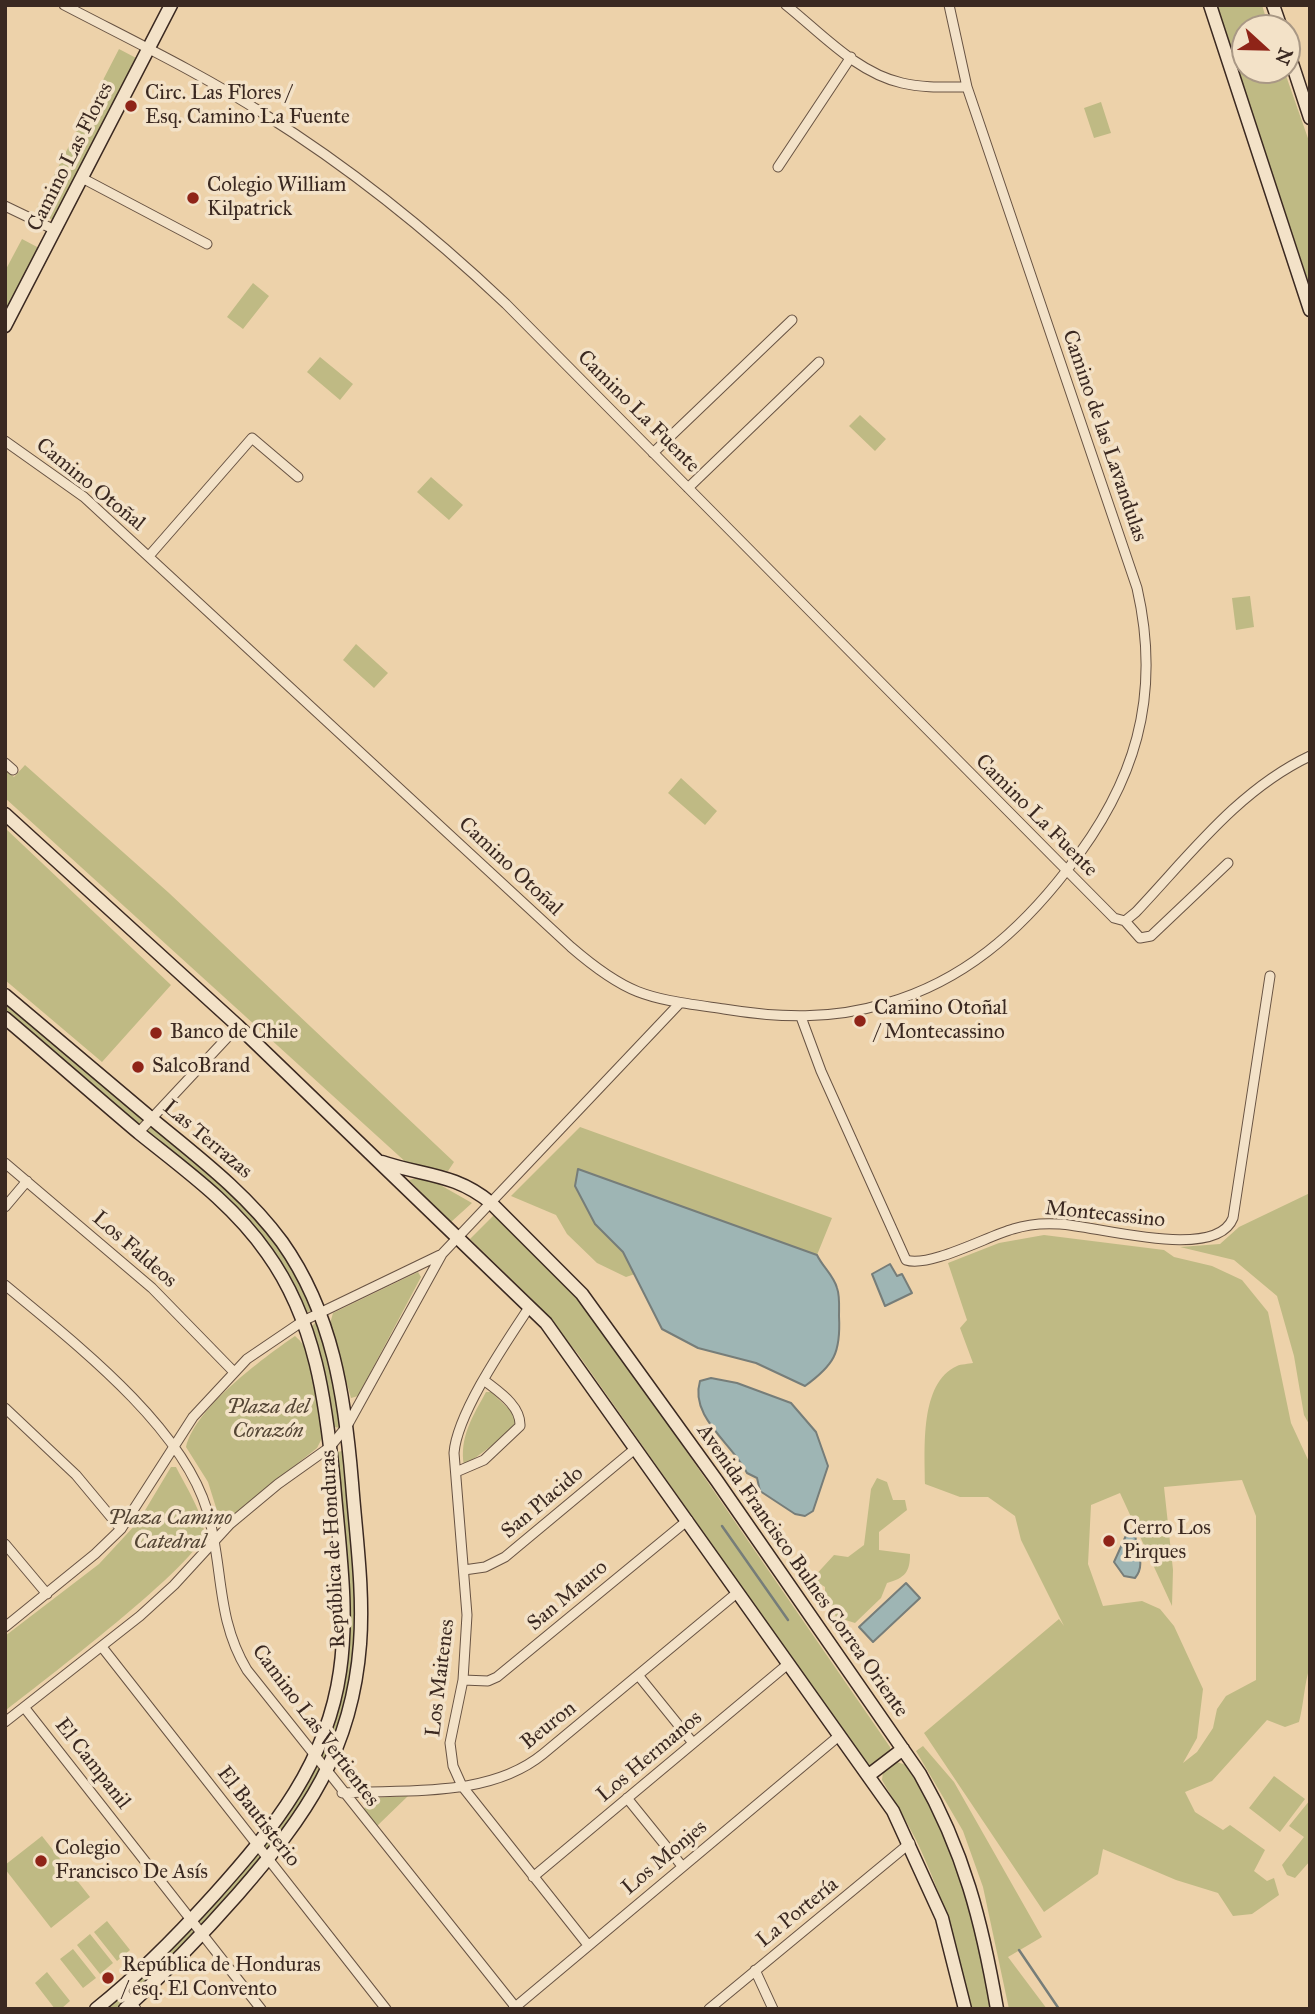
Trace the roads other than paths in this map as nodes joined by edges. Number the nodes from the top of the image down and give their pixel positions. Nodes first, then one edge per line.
1 (64, 5) edge
2 (171, 5) edge
3 (786, 5) edge
4 (949, 5) edge
5 (1210, 5) edge
6 (148, 49) junction
7 (851, 58) junction
8 (1299, 84) edge
9 (967, 87) junction
10 (1310, 118) edge
11 (778, 167) dead end
12 (82, 178) junction
13 (5, 206) edge
14 (55, 230) junction
15 (207, 244) dead end
16 (1310, 310) edge
17 (792, 320) dead end
18 (5, 326) edge
19 (819, 362) dead end
20 (5, 441) edge
21 (653, 453) junction
22 (298, 477) dead end
23 (688, 488) junction
24 (149, 556) junction
25 (1310, 757) edge
26 (5, 814) edge
27 (1228, 863) dead end
28 (1066, 871) junction
29 (1125, 921) junction
30 (1270, 976) dead end
31 (5, 995) edge
32 (679, 1004) junction
33 (801, 1017) junction
34 (5, 1018) edge
35 (38, 1023) junction
36 (238, 1026) junction
37 (27, 1037) junction
38 (151, 1118) junction
39 (139, 1132) junction
40 (379, 1160) junction
41 (5, 1163) edge
42 (27, 1181) junction
43 (491, 1203) junction
44 (5, 1207) edge
45 (271, 1228) junction
46 (458, 1238) junction
47 (257, 1239) junction
48 (442, 1254) junction
49 (5, 1285) edge
50 (530, 1306) junction
51 (320, 1314) junction
52 (303, 1321) junction
53 (233, 1371) junction
54 (485, 1381) junction
55 (5, 1408) edge
56 (347, 1426) junction
57 (173, 1445) junction
58 (330, 1447) junction
59 (636, 1448) junction
60 (456, 1472) junction
61 (688, 1520) junction
62 (121, 1529) junction
63 (214, 1540) junction
64 (5, 1544) edge
65 (464, 1570) junction
66 (359, 1588) junction
67 (342, 1590) junction
68 (738, 1592) junction
69 (47, 1594) junction
70 (5, 1626) edge
71 (102, 1647) junction
72 (788, 1664) junction
73 (638, 1675) junction
74 (463, 1680) junction
75 (24, 1707) junction
76 (5, 1722) edge
77 (840, 1735) junction
78 (693, 1743) junction
79 (903, 1749) junction
80 (315, 1758) junction
81 (327, 1772) junction
82 (869, 1775) junction
83 (462, 1786) junction
84 (342, 1793) junction
85 (627, 1798) junction
86 (909, 1843) junction
87 (258, 1845) junction
88 (269, 1859) junction
89 (682, 1866) junction
90 (534, 1877) junction
91 (191, 1920) junction
92 (202, 1935) junction
93 (588, 1945) junction
94 (755, 1970) junction
95 (121, 1989) junction
96 (131, 2007) edge
97 (515, 2008) edge
98 (96, 2009) edge
99 (261, 2009) edge
100 (386, 2009) edge
101 (709, 2009) edge
102 (773, 2009) edge
103 (965, 2009) edge
104 (997, 2009) edge

1 - 6 street, Camino La Fuente
2 - 6 street, Camino Las Flores
3 - 7 street
4 - 9 street, Camino de las Lavandulas
5 - 16 street
6 - 12 street, Camino Las Flores
6 - 21 street, Camino La Fuente
7 - 9 street
7 - 11 street
8 - 10 street
9 - 28 street, Camino de las Lavandulas
12 - 14 street, Camino Las Flores
12 - 15 street
13 - 14 street
14 - 18 street, Camino Las Flores
17 - 21 street
19 - 23 street
20 - 24 street, Camino Otoñal
21 - 23 street, Camino La Fuente
22 - 24 street
23 - 28 street, Camino La Fuente
24 - 32 street, Camino Otoñal
25 - 29 street
26 - 36 street
27 - 29 street, Camino La Fuente
28 - 29 street, Camino La Fuente
28 - 33 street, Camino Otoñal
30 - 33 street, Montecassino
31 - 35 street, Las Terrazas
32 - 33 street, Camino Otoñal
32 - 43 street, República de Honduras
34 - 37 street, Las Terrazas
35 - 37 street
35 - 38 street, Las Terrazas
36 - 38 street
36 - 40 street
37 - 39 street, Las Terrazas
38 - 39 street
38 - 45 street, Las Terrazas
39 - 47 street, Las Terrazas
40 - 43 street, Avenida Francisco Bulnes Correa Oriente
40 - 46 street
41 - 42 street, Los Faldeos
42 - 44 street
42 - 53 street, Los Faldeos
43 - 46 street, República de Honduras
43 - 79 street, Avenida Francisco Bulnes Correa Oriente
45 - 47 street
45 - 51 street, Las Terrazas
46 - 48 street, República de Honduras
46 - 50 street
47 - 52 street, Las Terrazas
48 - 51 street, República de Honduras
48 - 56 street, República de Honduras
49 - 57 street, Camino Las Vertientes
50 - 54 street, Los Maitenes
50 - 59 street
51 - 52 street, República de Honduras
51 - 56 street, República de Honduras
52 - 53 street
52 - 58 street, República de Honduras
53 - 57 street
54 - 60 street, Los Maitenes
54 - 60 street
55 - 62 street
56 - 58 street
56 - 66 street, República de Honduras
57 - 62 street
57 - 63 street, Camino Las Vertientes
58 - 63 street
58 - 67 street, República de Honduras
59 - 61 street
59 - 65 street, San Placido
60 - 65 street, Los Maitenes
61 - 68 street
61 - 74 street, San Mauro
62 - 69 street
63 - 71 street
63 - 80 street, Camino Las Vertientes
64 - 69 street
65 - 74 street, Los Maitenes
66 - 67 street
66 - 81 street, República de Honduras
67 - 80 street, República de Honduras
68 - 72 street
68 - 73 street, Beuron
69 - 70 street
71 - 75 street
71 - 87 street, El Bautisterio
72 - 77 street
72 - 78 street, Los Hermanos
73 - 78 street
73 - 83 street, Beuron
74 - 83 street, Los Maitenes
75 - 76 street
75 - 91 street, El Campanil
77 - 82 street
77 - 89 street, Los Monjes
78 - 85 street, Los Hermanos
79 - 82 street
79 - 104 street, Avenida Francisco Bulnes Correa Oriente
80 - 81 street, Camino Las Vertientes
80 - 87 street, República de Honduras
81 - 84 street, Camino Las Vertientes
81 - 88 street, República de Honduras
82 - 86 street
83 - 84 street, Beuron
83 - 90 street, Los Maitenes
84 - 97 street, Camino Las Vertientes
85 - 89 street
85 - 90 street, Los Hermanos
86 - 94 street, La Portería
86 - 103 street
87 - 88 street, El Bautisterio
87 - 91 street, República de Honduras
88 - 92 street, República de Honduras
88 - 100 street, El Bautisterio
89 - 93 street, Los Monjes
90 - 93 street, Los Maitenes
91 - 92 street, El Campanil
91 - 95 street, República de Honduras
92 - 96 street, República de Honduras
92 - 99 street, El Campanil
93 - 97 street, Los Monjes
94 - 101 street, La Portería
94 - 102 street
95 - 96 street
95 - 98 street, República de Honduras

